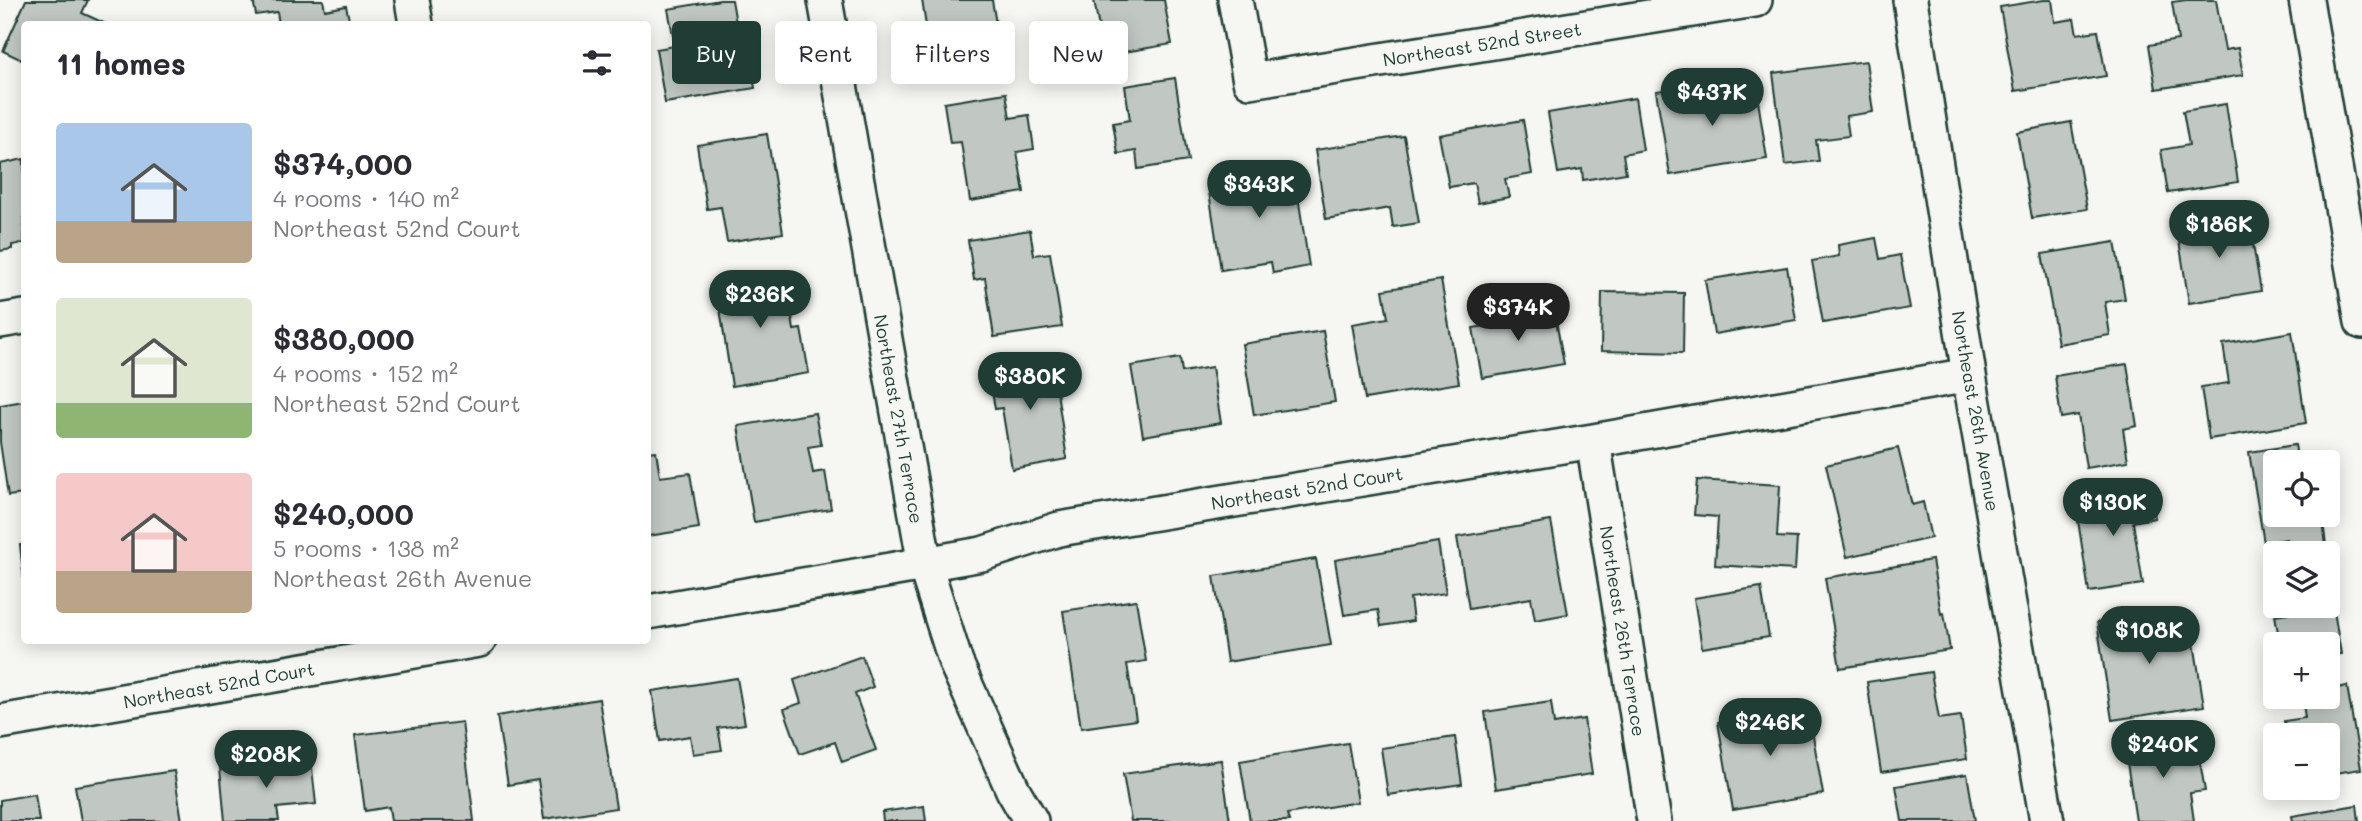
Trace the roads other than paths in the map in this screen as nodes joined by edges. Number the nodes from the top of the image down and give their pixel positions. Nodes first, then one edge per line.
1 (412, 0) edge
2 (825, 0) edge
3 (1235, 0) edge
4 (1755, 0) edge
5 (1910, 0) edge
6 (2306, 0) edge
7 (416, 21) edge
8 (2354, 227) edge
9 (21, 318) edge
10 (0, 321) edge
11 (2362, 322) edge
12 (1969, 375) junction
13 (1593, 441) junction
14 (925, 565) junction
15 (651, 611) edge
16 (456, 644) edge
17 (0, 722) edge
18 (1031, 821) edge
19 (1654, 821) edge
20 (2047, 821) edge

1 - 7 street
2 - 14 street, Northeast 27th Terrace
3 - 4 street, Northeast 52nd Street
5 - 12 street, Northeast 26th Avenue
6 - 8 street
8 - 11 street
9 - 10 street
12 - 13 street, Northeast 52nd Court
12 - 20 street, Northeast 26th Avenue
13 - 14 street, Northeast 52nd Court
13 - 19 street, Northeast 26th Terrace
14 - 15 street, Northeast 52nd Court
14 - 18 street, Northeast 27th Terrace
16 - 17 street, Northeast 52nd Court

